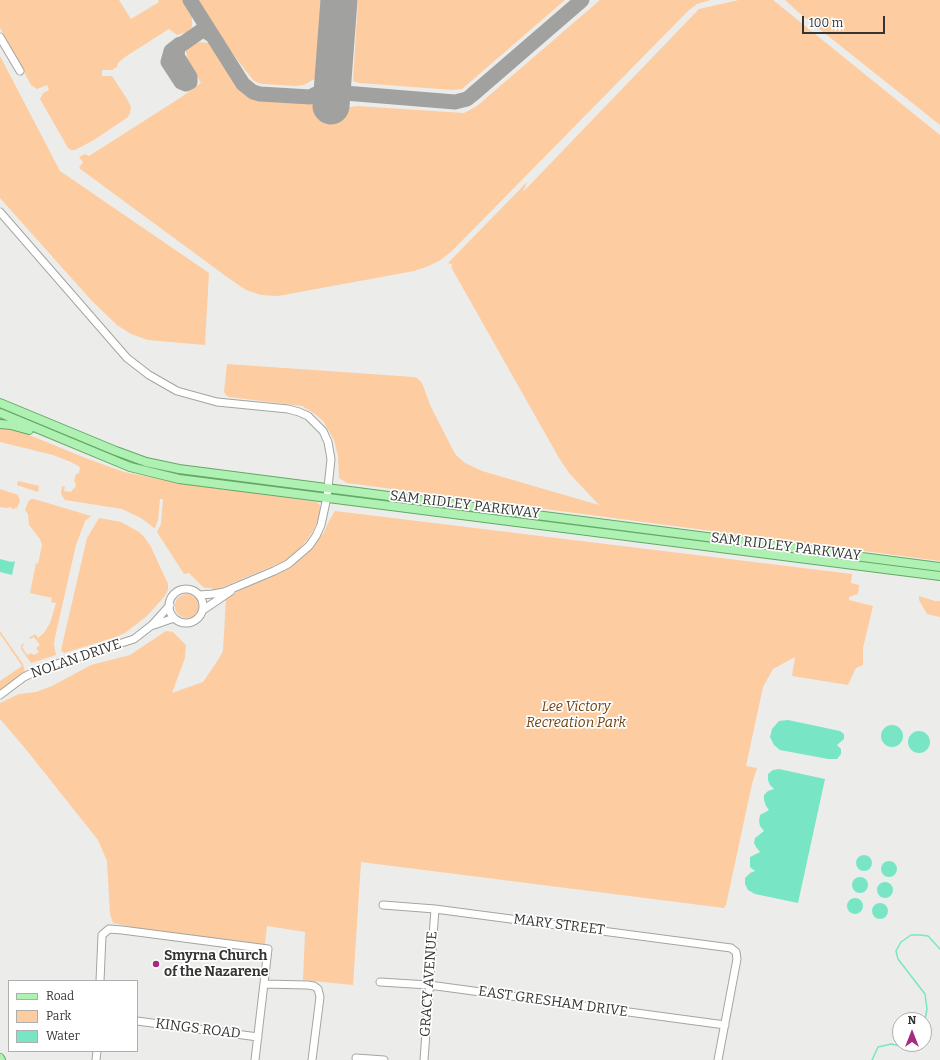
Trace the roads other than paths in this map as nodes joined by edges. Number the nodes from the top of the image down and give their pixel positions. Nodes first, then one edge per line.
1 (0, 37) edge
2 (20, 72) dead end
3 (0, 212) edge
4 (0, 403) edge
5 (0, 413) edge
6 (0, 424) edge
7 (59, 438) junction
8 (328, 488) junction
9 (327, 497) junction
10 (940, 567) edge
11 (940, 576) edge
12 (236, 587) junction
13 (198, 595) junction
14 (170, 605) junction
15 (203, 610) junction
16 (174, 618) junction
17 (152, 625) junction
18 (0, 695) edge
19 (383, 905) dead end
20 (435, 909) junction
21 (100, 980) edge
22 (380, 982) dead end
23 (264, 984) junction
24 (429, 985) junction
25 (138, 1021) edge
26 (725, 1025) junction
27 (258, 1037) junction
28 (356, 1058) dead end
29 (255, 1060) edge
30 (312, 1060) edge
31 (384, 1060) edge
32 (424, 1060) edge
33 (718, 1060) edge

1 - 2 street
3 - 8 street
4 - 8 main road, SAM RIDLEY PARKWAY
5 - 7 main road, SAM RIDLEY PARKWAY
6 - 7 main road
7 - 9 main road, SAM RIDLEY PARKWAY
8 - 9 street
8 - 10 main road, SAM RIDLEY PARKWAY
9 - 11 main road, SAM RIDLEY PARKWAY
9 - 12 street
12 - 13 street
12 - 15 street
13 - 14 street
13 - 15 street
14 - 16 street
14 - 17 street, NOLAN DRIVE
15 - 16 street
16 - 17 street, NOLAN DRIVE
17 - 18 street, NOLAN DRIVE
19 - 20 street, MARY STREET
20 - 24 street, GRACY AVENUE
20 - 26 street, MARY STREET
21 - 23 street
22 - 24 street, EAST GRESHAM DRIVE
23 - 27 street
23 - 30 street
24 - 26 street, EAST GRESHAM DRIVE
24 - 32 street, GRACY AVENUE
25 - 27 street, KINGS ROAD
26 - 33 street
27 - 29 street
28 - 31 street

